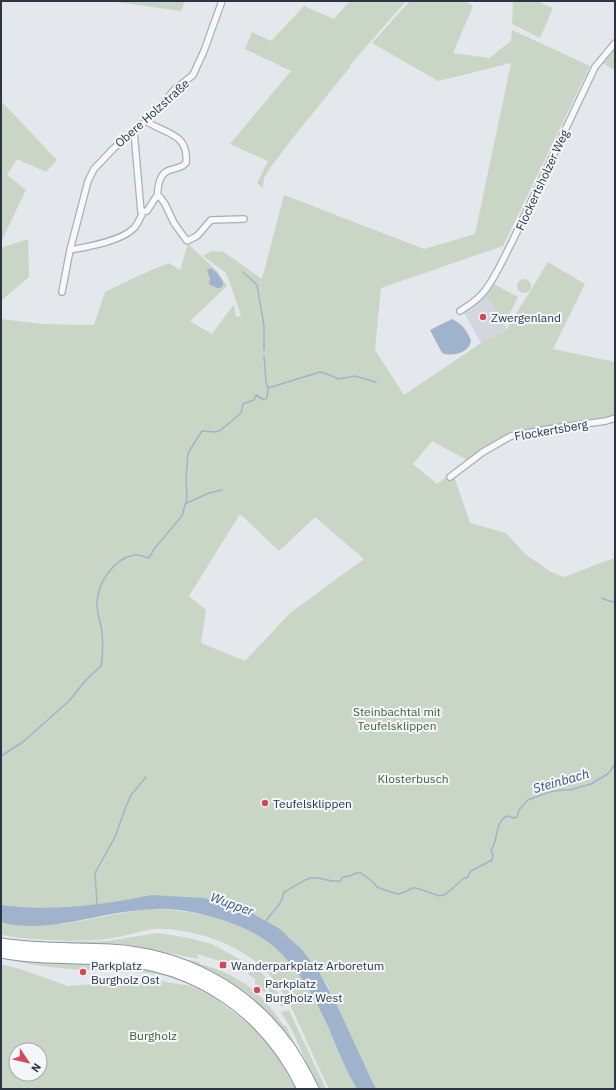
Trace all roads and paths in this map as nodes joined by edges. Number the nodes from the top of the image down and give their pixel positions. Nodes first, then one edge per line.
1 (222, 1) edge
2 (615, 43) edge
3 (146, 121) junction
4 (134, 131) junction
5 (158, 196) junction
6 (143, 212) junction
7 (244, 219) dead end
8 (70, 250) junction
9 (62, 292) dead end
10 (460, 311) dead end
11 (615, 418) edge
12 (450, 477) dead end
13 (1, 944) edge
14 (1, 952) edge
15 (303, 1089) edge
16 (313, 1089) edge

1 - 3 street, Obere Holzstraße
2 - 10 street, Flockertsholzer Weg
3 - 4 street, Obere Holzstraße
3 - 5 street
4 - 6 street
4 - 8 street, Obere Holzstraße
5 - 6 street
5 - 7 street
6 - 8 street
8 - 9 street, Obere Holzstraße
11 - 12 street, Flockertsberg
13 - 16 highway
14 - 15 highway

